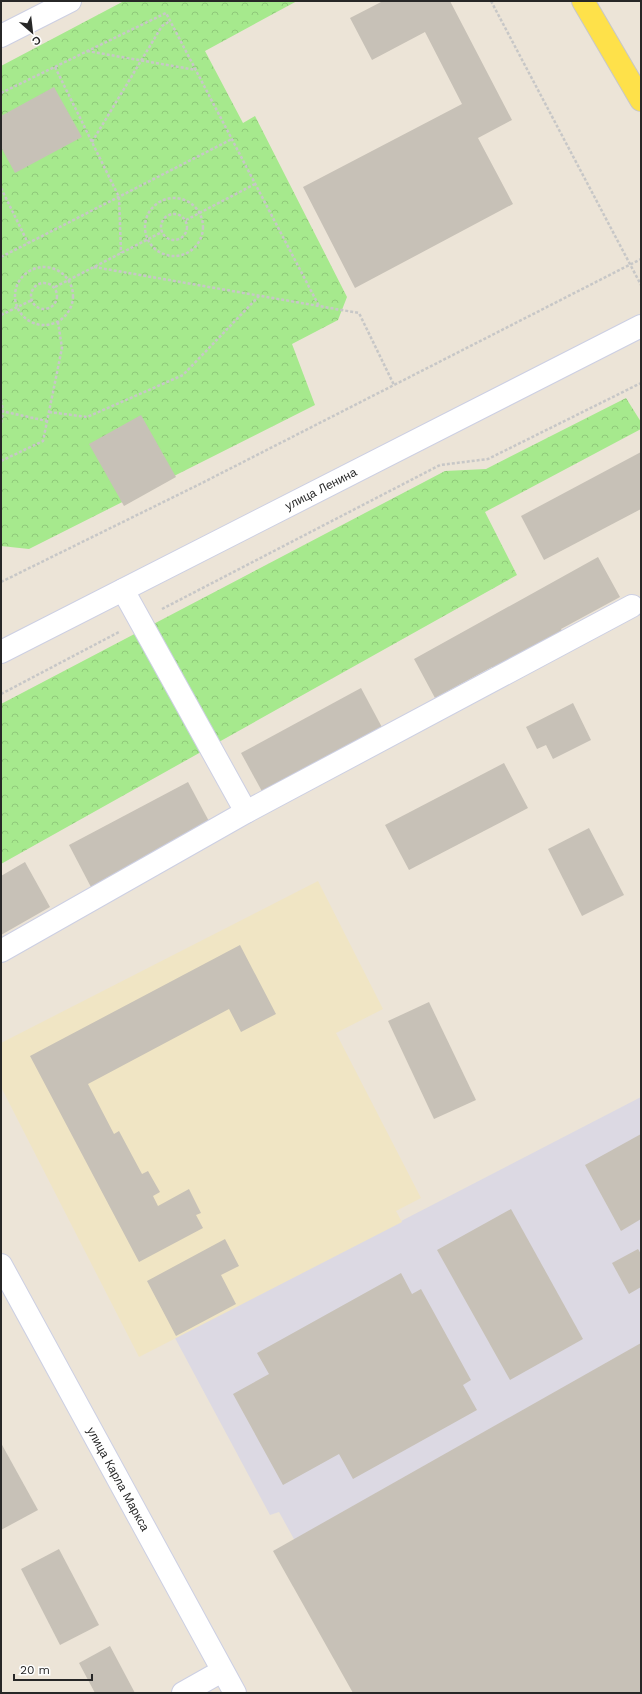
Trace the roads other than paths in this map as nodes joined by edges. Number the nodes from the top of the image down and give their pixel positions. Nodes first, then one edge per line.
1 (70, 1) edge
2 (583, 1) edge
3 (1, 36) edge
4 (641, 100) edge
5 (641, 326) edge
6 (123, 590) junction
7 (632, 606) dead end
8 (1, 652) edge
9 (246, 812) junction
10 (1, 951) edge
11 (1, 1264) edge
12 (222, 1671) junction
13 (183, 1693) edge
14 (235, 1693) edge

1 - 3 street
2 - 4 main road
5 - 6 street, улица Ленина
6 - 8 street, улица Ленина
6 - 9 street
7 - 9 street
9 - 10 street
11 - 12 street, улица Карла Маркса
12 - 13 street
12 - 14 street, улица Карла Маркса

